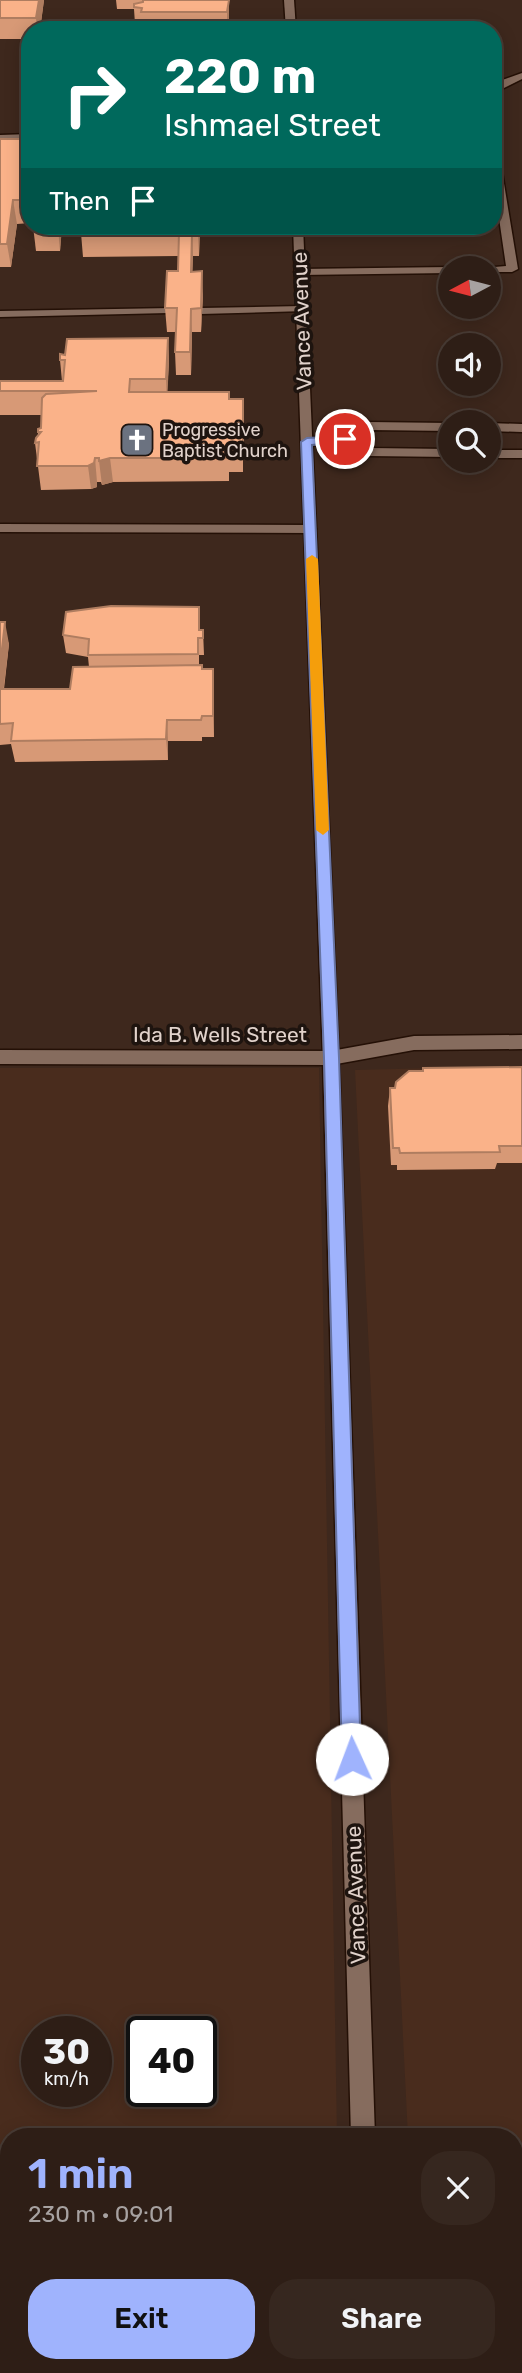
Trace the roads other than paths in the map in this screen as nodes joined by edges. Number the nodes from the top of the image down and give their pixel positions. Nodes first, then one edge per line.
1 (289, 0) edge
2 (290, 21) edge
3 (522, 76) edge
4 (502, 83) edge
5 (21, 137) edge
6 (0, 138) edge
7 (502, 205) edge
8 (298, 235) edge
9 (501, 269) edge
10 (438, 270) edge
11 (300, 272) junction
12 (302, 309) junction
13 (168, 310) edge
14 (201, 311) edge
15 (0, 314) edge
16 (438, 427) edge
17 (501, 428) edge
18 (522, 428) edge
19 (345, 439) junction
20 (307, 442) junction
21 (438, 453) edge
22 (501, 454) edge
23 (522, 454) edge
24 (0, 528) edge
25 (310, 529) junction
26 (522, 1042) edge
27 (0, 1057) edge
28 (331, 1058) junction
29 (363, 2128) edge

1 - 2 street
3 - 4 street
5 - 6 street
7 - 9 street
8 - 11 street, Vance Avenue
10 - 11 street
11 - 12 street, Vance Avenue
12 - 14 street
12 - 20 street, Vance Avenue
13 - 15 street
16 - 19 street
17 - 18 street
19 - 20 street
19 - 21 street
20 - 25 street, Vance Avenue
22 - 23 street
24 - 25 street
25 - 28 street, Vance Avenue
26 - 28 street, Ida B. Wells Street
27 - 28 street, Ida B. Wells Street
28 - 29 street, Vance Avenue

